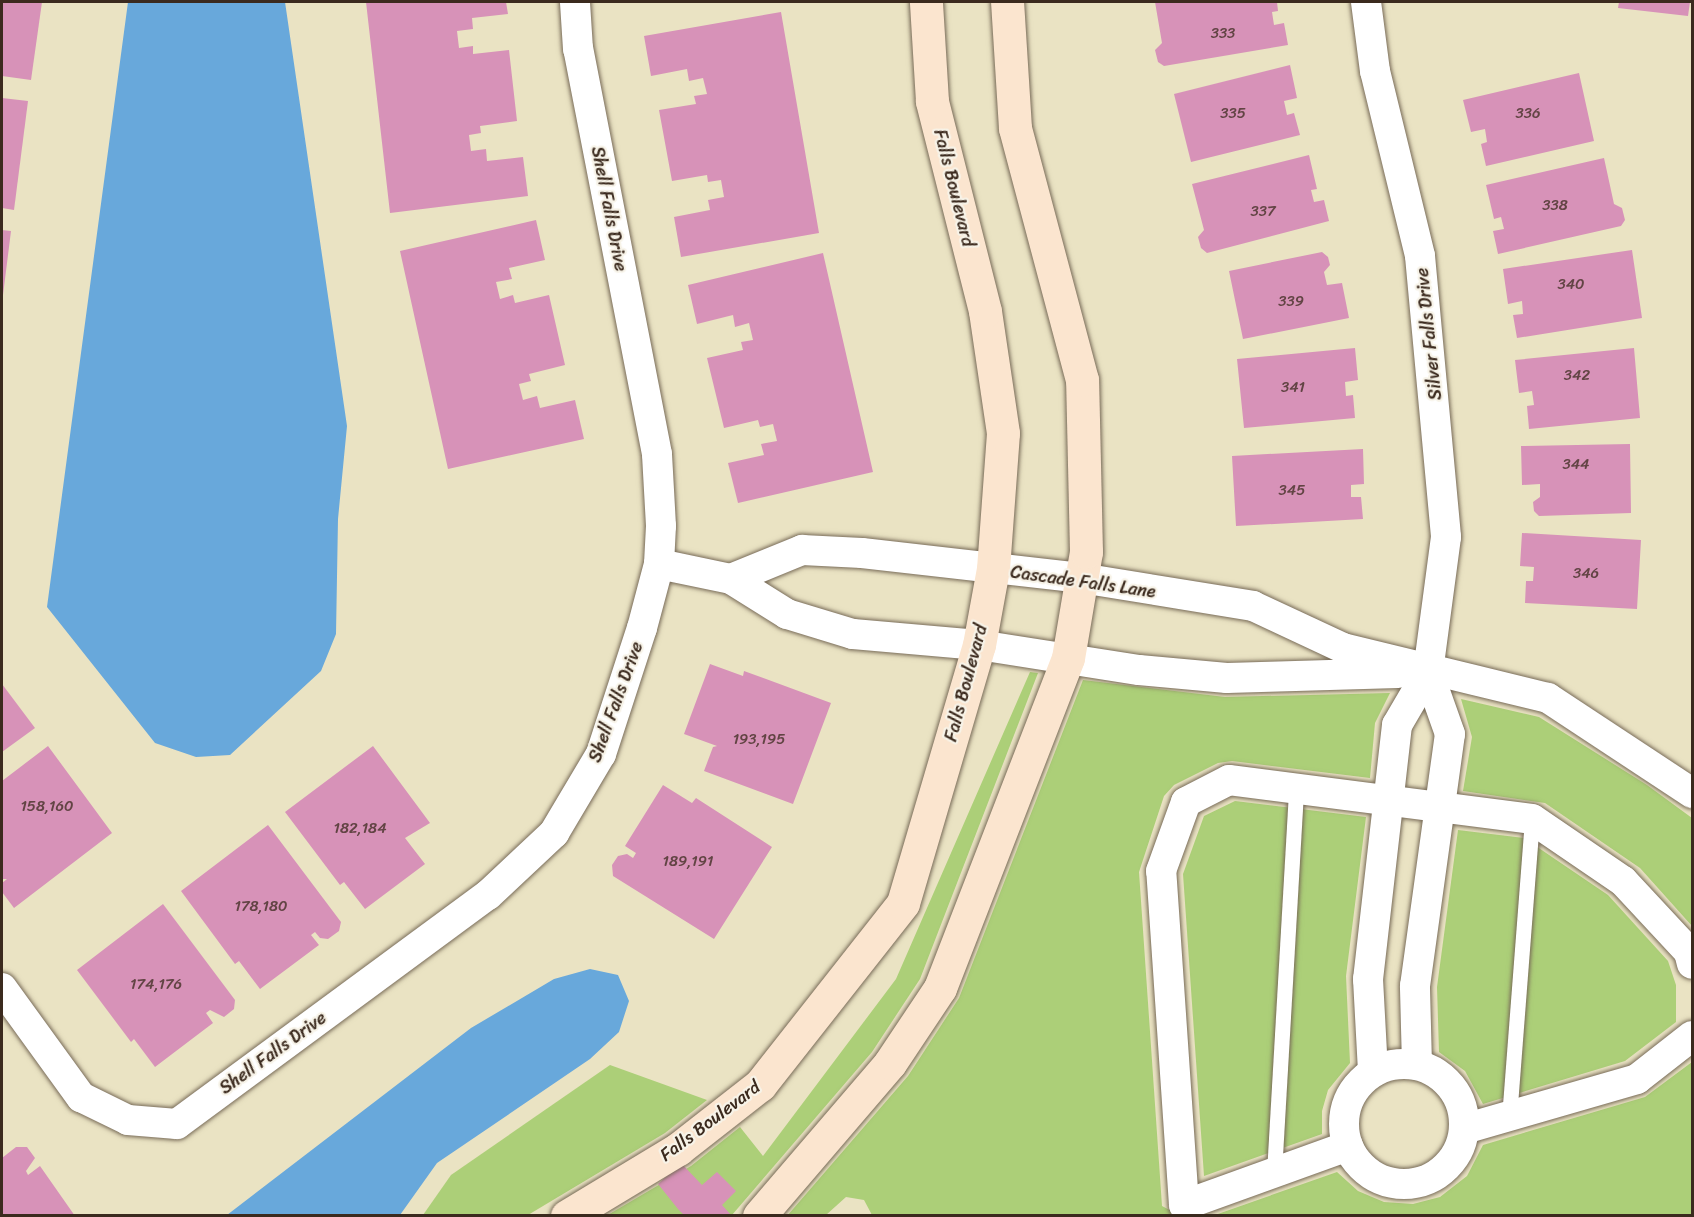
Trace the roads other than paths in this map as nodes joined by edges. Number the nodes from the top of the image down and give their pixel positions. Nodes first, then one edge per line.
1 (575, 2) edge
2 (926, 2) edge
3 (1007, 2) edge
4 (1366, 2) edge
5 (659, 564) junction
6 (993, 569) junction
7 (1081, 578) junction
8 (731, 579) junction
9 (979, 645) junction
10 (1068, 658) junction
11 (1428, 672) junction
12 (1296, 789) junction
13 (1692, 793) edge
14 (1390, 800) junction
15 (1438, 808) junction
16 (1532, 819) junction
17 (1692, 964) edge
18 (2, 988) edge
19 (1692, 1036) edge
20 (1417, 1065) junction
21 (1373, 1072) junction
22 (1509, 1118) junction
23 (1464, 1129) junction
24 (1348, 1146) junction
25 (1274, 1173) junction
26 (567, 1215) edge
27 (759, 1215) edge

1 - 5 street, Shell Falls Drive
2 - 6 street, Falls Boulevard
3 - 7 street
4 - 11 street, Silver Falls Drive
5 - 8 street, Cascade Falls Lane
5 - 18 street, Shell Falls Drive
6 - 7 street, Cascade Falls Lane
6 - 8 street, Cascade Falls Lane
6 - 9 street, Falls Boulevard
7 - 10 street
7 - 11 street, Cascade Falls Lane
8 - 9 street, Cascade Falls Lane
9 - 10 street, Cascade Falls Lane
9 - 26 street, Falls Boulevard
10 - 11 street, Cascade Falls Lane
10 - 27 street
11 - 13 street, Cascade Falls Lane
11 - 14 street
11 - 15 street
12 - 14 street
12 - 25 lane
12 - 25 street
14 - 15 street
14 - 21 street
15 - 16 street
15 - 20 street
16 - 17 street
16 - 22 lane
19 - 22 street
20 - 21 street
20 - 23 street
21 - 24 street
22 - 23 street
23 - 24 street
24 - 25 street

